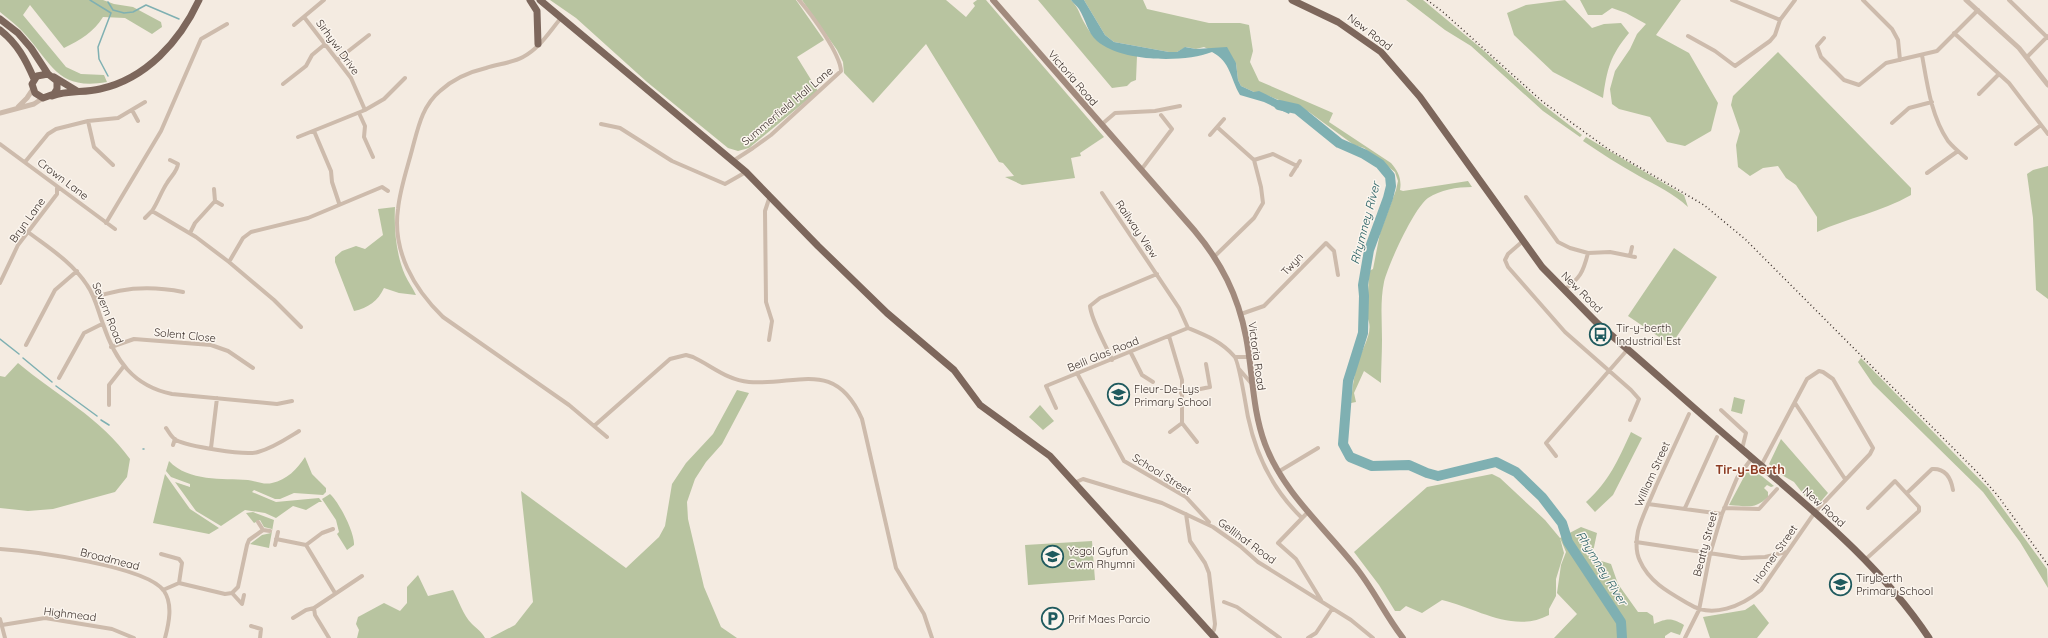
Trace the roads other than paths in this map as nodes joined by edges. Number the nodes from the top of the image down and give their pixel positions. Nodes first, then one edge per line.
1 (199, 0) edge
2 (323, 0) edge
3 (530, 0) edge
4 (540, 0) edge
5 (798, 0) edge
6 (993, 0) edge
7 (1292, 0) edge
8 (1732, 0) edge
9 (1796, 0) edge
10 (1863, 0) edge
11 (1966, 0) edge
12 (2009, 0) edge
13 (1978, 10) junction
14 (304, 17) junction
15 (562, 18) junction
16 (0, 19) edge
17 (1780, 20) junction
18 (226, 24) dead end
19 (294, 25) dead end
20 (0, 30) edge
21 (1954, 33) junction
22 (369, 35) dead end
23 (1688, 36) dead end
24 (2048, 37) edge
25 (1824, 38) dead end
26 (538, 44) junction
27 (324, 45) junction
28 (1922, 55) junction
29 (2026, 57) junction
30 (337, 60) junction
31 (1900, 60) junction
32 (1999, 74) junction
33 (50, 75) junction
34 (405, 78) dead end
35 (34, 79) junction
36 (282, 84) dead end
37 (2048, 85) edge
38 (33, 89) junction
39 (77, 90) junction
40 (1979, 94) dead end
41 (52, 96) junction
42 (43, 98) junction
43 (145, 102) dead end
44 (1932, 102) junction
45 (1180, 106) dead end
46 (18, 107) junction
47 (132, 110) junction
48 (365, 110) junction
49 (359, 112) junction
50 (0, 113) edge
51 (1161, 115) dead end
52 (1224, 119) dead end
53 (88, 121) junction
54 (138, 121) dead end
55 (601, 124) dead end
56 (1892, 124) dead end
57 (1101, 125) junction
58 (2041, 125) junction
59 (1217, 127) junction
60 (314, 131) junction
61 (2048, 134) edge
62 (1210, 135) dead end
63 (298, 137) dead end
64 (0, 144) edge
65 (2016, 144) dead end
66 (1958, 151) junction
67 (373, 157) dead end
68 (1966, 158) dead end
69 (170, 160) dead end
70 (1254, 160) junction
71 (733, 161) junction
72 (1300, 161) dead end
73 (25, 162) junction
74 (113, 165) dead end
75 (1296, 166) junction
76 (1141, 170) junction
77 (746, 172) junction
78 (1927, 173) dead end
79 (1291, 175) dead end
80 (57, 188) junction
81 (214, 189) dead end
82 (388, 190) dead end
83 (1102, 193) dead end
84 (770, 196) junction
85 (1526, 197) dead end
86 (215, 201) junction
87 (339, 204) junction
88 (222, 205) dead end
89 (152, 211) junction
90 (145, 218) dead end
91 (106, 223) junction
92 (115, 230) dead end
93 (28, 232) junction
94 (190, 233) junction
95 (1523, 240) junction
96 (1632, 247) dead end
97 (1588, 253) junction
98 (1215, 256) junction
99 (1630, 256) junction
100 (1635, 257) dead end
101 (229, 262) junction
102 (77, 271) junction
103 (1157, 274) junction
104 (1338, 275) dead end
105 (0, 283) edge
106 (1564, 290) junction
107 (183, 292) dead end
108 (94, 298) junction
109 (1241, 314) junction
110 (102, 324) junction
111 (301, 327) dead end
112 (1188, 328) junction
113 (1169, 336) junction
114 (769, 340) dead end
115 (26, 345) dead end
116 (111, 347) junction
117 (1628, 349) junction
118 (1131, 353) junction
119 (1236, 357) junction
120 (1248, 357) junction
121 (1112, 360) junction
122 (1206, 364) dead end
123 (124, 366) junction
124 (1238, 367) junction
125 (253, 368) dead end
126 (1608, 370) junction
127 (1077, 374) junction
128 (59, 378) dead end
129 (1153, 382) dead end
130 (1251, 383) junction
131 (1181, 393) junction
132 (218, 398) junction
133 (292, 401) dead end
134 (1795, 403) junction
135 (109, 405) dead end
136 (1056, 408) dead end
137 (1721, 410) dead end
138 (1689, 414) dead end
139 (1630, 420) dead end
140 (1182, 423) junction
141 (594, 426) junction
142 (166, 428) dead end
143 (299, 430) dead end
144 (1170, 432) dead end
145 (607, 437) dead end
146 (1717, 437) dead end
147 (175, 439) junction
148 (1197, 442) dead end
149 (173, 445) dead end
150 (211, 448) junction
151 (1318, 448) dead end
152 (1742, 450) junction
153 (1556, 456) dead end
154 (1752, 458) junction
155 (1761, 466) junction
156 (1278, 472) junction
157 (1845, 479) junction
158 (1074, 483) junction
159 (1777, 489) dead end
160 (1953, 490) dead end
161 (1907, 493) junction
162 (1648, 504) junction
163 (1686, 508) junction
164 (1724, 508) junction
165 (1868, 508) dead end
166 (1308, 512) junction
167 (1815, 512) junction
168 (1186, 514) junction
169 (1722, 514) junction
170 (1302, 518) junction
171 (258, 522) dead end
172 (1209, 522) dead end
173 (333, 528) dead end
174 (262, 530) junction
175 (270, 531) dead end
176 (278, 532) dead end
177 (276, 539) junction
178 (1636, 542) junction
179 (275, 545) dead end
180 (306, 545) junction
181 (0, 549) edge
182 (1787, 552) junction
183 (161, 554) dead end
184 (1710, 554) junction
185 (1866, 559) junction
186 (362, 576) dead end
187 (178, 583) junction
188 (163, 590) junction
189 (232, 593) junction
190 (335, 593) junction
191 (244, 595) dead end
192 (1224, 602) dead end
193 (1322, 602) junction
194 (314, 608) junction
195 (1332, 609) junction
196 (1699, 610) junction
197 (293, 618) dead end
198 (0, 619) edge
199 (2, 625) junction
200 (251, 626) dead end
201 (1213, 636) edge
202 (5, 638) edge
203 (134, 638) edge
204 (165, 638) edge
205 (260, 638) edge
206 (328, 638) edge
207 (932, 638) edge
208 (1280, 638) edge
209 (1308, 638) edge
210 (1373, 638) edge
211 (1403, 638) edge
212 (1685, 638) edge
213 (1929, 638) edge

1 - 39 main road
2 - 14 street
3 - 26 main road
4 - 15 main road
5 - 71 street, Summerfield Hall Lane
6 - 57 main road, Victoria Road
7 - 95 main road, New Road
8 - 17 street
9 - 17 street
10 - 31 street
11 - 13 street
12 - 24 street
13 - 21 street
13 - 29 street
14 - 19 street
14 - 27 street, Sirhywi Drive
15 - 26 street
15 - 71 main road
16 - 33 main road
17 - 23 street
18 - 91 street
20 - 35 main road
21 - 28 street
21 - 32 street
22 - 30 street
24 - 29 street
25 - 31 street
26 - 141 street
27 - 30 street, Sirhywi Drive
27 - 36 street
28 - 31 street
28 - 44 street
29 - 37 street
30 - 48 street, Sirhywi Drive
32 - 40 street
32 - 58 street
33 - 35 main road
33 - 39 main road
33 - 41 main road
34 - 48 street
35 - 38 main road
38 - 42 main road
38 - 46 street
39 - 41 main road
41 - 42 main road
42 - 46 street
43 - 47 street
44 - 56 street
44 - 66 street
45 - 57 street
46 - 50 street
47 - 53 street
47 - 54 street
48 - 49 street
49 - 60 street
49 - 67 street
51 - 76 street
52 - 59 street
53 - 73 street
53 - 74 street
55 - 77 street
57 - 76 main road, Victoria Road
58 - 61 street
58 - 65 street
59 - 62 street
59 - 70 street
60 - 63 street
60 - 87 street
64 - 73 street, Crown Lane
66 - 68 street
66 - 78 street
69 - 89 street
70 - 75 street
70 - 98 street
71 - 77 main road
72 - 75 street
73 - 80 street, Crown Lane
75 - 79 street
76 - 98 main road, Victoria Road
77 - 84 main road
80 - 91 street, Crown Lane
80 - 93 street, Bryn Lane
81 - 86 street
82 - 87 street
83 - 103 street, Railway View
84 - 114 street
84 - 158 main road
85 - 97 street
86 - 88 street
86 - 94 street
87 - 101 street
89 - 90 street
89 - 94 street
91 - 92 street, Crown Lane
93 - 102 street, Severn Road
93 - 105 street, Bryn Lane
94 - 101 street
95 - 106 main road, New Road
95 - 126 street
96 - 99 street
97 - 99 street
97 - 106 street
98 - 109 main road, Victoria Road
99 - 100 street
101 - 111 street
102 - 108 street, Severn Road
102 - 115 street
103 - 112 street, Railway View
103 - 121 street
104 - 109 street, Twyn
106 - 117 main road, New Road
107 - 108 street
108 - 110 street, Severn Road
109 - 120 main road, Victoria Road
110 - 116 street, Severn Road
110 - 128 street
112 - 113 street, Beili Glas Road
112 - 119 street
113 - 118 street, Beili Glas Road
113 - 131 street
116 - 123 street, Severn Road
116 - 125 street, Solent Close
117 - 126 street
117 - 152 main road, New Road
118 - 121 street, Beili Glas Road
118 - 129 street
119 - 120 street
119 - 124 street
120 - 130 main road, Victoria Road
121 - 127 street, Beili Glas Road
122 - 131 street
123 - 132 street, Severn Road
123 - 135 street
124 - 130 street
124 - 170 street
126 - 139 street
126 - 153 street
127 - 136 street, Beili Glas Road
127 - 172 street, School Street
130 - 156 main road, Victoria Road
131 - 140 street
132 - 133 street, Severn Road
132 - 150 street
134 - 155 street
134 - 157 street
134 - 157 street, Horner Street
137 - 152 street
138 - 162 street, William Street
140 - 144 street
140 - 148 street
141 - 145 street
141 - 207 street
142 - 147 street
143 - 150 street
146 - 163 street
147 - 149 street
147 - 150 street
151 - 156 street
152 - 154 main road, New Road
154 - 155 main road, New Road
154 - 164 street, Beatty Street
155 - 167 main road, New Road
156 - 166 main road, Victoria Road
157 - 167 street, Horner Street
158 - 168 street, Gellihaf Road
158 - 201 main road
159 - 164 street
160 - 161 street
161 - 165 street
161 - 185 street
162 - 163 street
162 - 178 street, William Street
163 - 169 street
164 - 169 street, Beatty Street
166 - 170 street
166 - 211 main road, Victoria Road
167 - 182 street, Horner Street
167 - 185 main road, New Road
168 - 193 street, Gellihaf Road
168 - 201 street
169 - 184 street, Beatty Street
170 - 193 street
171 - 174 street
173 - 180 street
174 - 175 street
174 - 189 street
176 - 177 street
177 - 179 street
177 - 180 street
178 - 184 street
178 - 196 street
180 - 190 street
181 - 188 street, Broadmead
182 - 184 street
182 - 196 street, Horner Street
183 - 187 street
184 - 196 street, Beatty Street
185 - 213 main road, New Road
186 - 190 street
187 - 188 street
187 - 189 street
188 - 204 street
189 - 191 street
190 - 194 street
192 - 208 street
193 - 195 street, Gellihaf Road
194 - 197 street
194 - 206 street
195 - 209 street
195 - 210 street, Gellihaf Road
196 - 212 street, Beatty Street
198 - 199 street
199 - 202 street
199 - 203 street, Highmead
200 - 205 street

